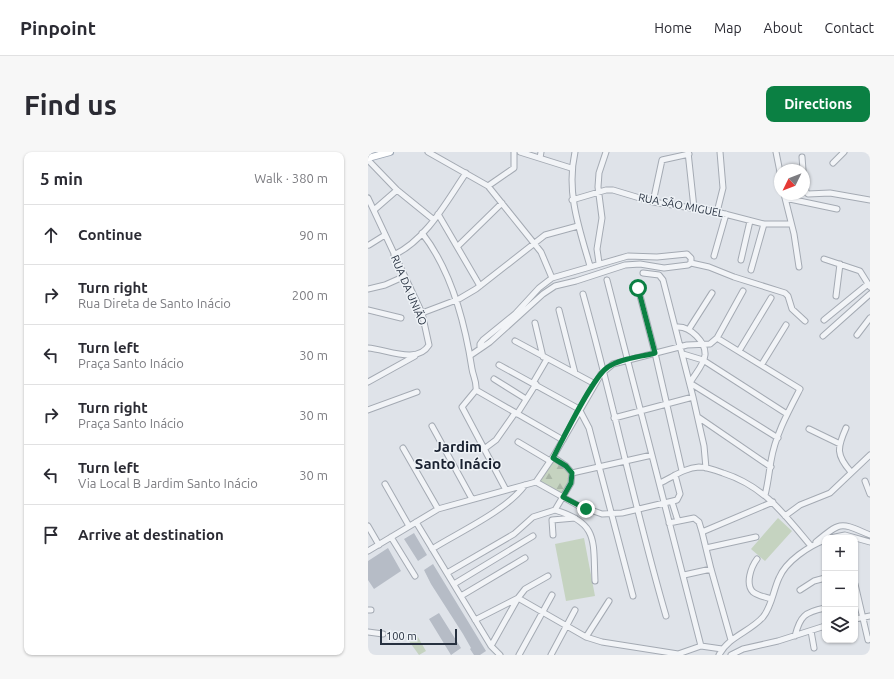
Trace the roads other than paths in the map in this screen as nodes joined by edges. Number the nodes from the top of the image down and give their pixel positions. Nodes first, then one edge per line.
1 (390, 152) edge
2 (428, 152) edge
3 (514, 152) edge
4 (520, 152) edge
5 (541, 152) edge
6 (575, 152) edge
7 (606, 152) edge
8 (720, 152) edge
9 (776, 152) edge
10 (688, 153) edge
11 (841, 153) edge
12 (802, 157) dead end
13 (540, 158) junction
14 (368, 159) edge
15 (833, 163) dead end
16 (778, 164) edge
17 (803, 164) edge
18 (571, 168) junction
19 (466, 173) junction
20 (488, 186) junction
21 (397, 190) junction
22 (598, 193) junction
23 (810, 193) edge
24 (368, 198) edge
25 (572, 200) junction
26 (786, 200) edge
27 (801, 200) edge
28 (870, 200) edge
29 (653, 202) junction
30 (502, 203) junction
31 (694, 208) junction
32 (837, 209) dead end
33 (374, 210) junction
34 (717, 212) junction
35 (438, 214) junction
36 (726, 214) junction
37 (434, 220) junction
38 (750, 221) junction
39 (764, 224) junction
40 (791, 224) junction
41 (578, 226) junction
42 (422, 233) junction
43 (385, 234) junction
44 (534, 243) junction
45 (369, 245) edge
46 (458, 246) junction
47 (394, 255) junction
48 (714, 256) dead end
49 (824, 259) dead end
50 (741, 260) dead end
51 (600, 263) junction
52 (691, 263) junction
53 (840, 264) junction
54 (590, 266) junction
55 (799, 267) dead end
56 (751, 270) dead end
57 (643, 273) dead end
58 (403, 277) junction
59 (552, 278) junction
60 (607, 280) dead end
61 (480, 286) junction
62 (869, 286) edge
63 (638, 288) dead end
64 (368, 289) edge
65 (743, 291) dead end
66 (712, 293) dead end
67 (583, 294) dead end
68 (870, 294) edge
69 (836, 296) dead end
70 (771, 298) dead end
71 (455, 300) junction
72 (368, 310) edge
73 (559, 310) dead end
74 (422, 313) junction
75 (401, 318) dead end
76 (870, 318) edge
77 (824, 320) dead end
78 (805, 321) dead end
79 (535, 323) dead end
80 (786, 325) dead end
81 (676, 327) junction
82 (689, 329) junction
83 (857, 335) dead end
84 (823, 336) dead end
85 (717, 338) junction
86 (515, 341) dead end
87 (702, 345) junction
88 (681, 346) junction
89 (368, 348) edge
90 (480, 348) junction
91 (739, 351) junction
92 (655, 353) junction
93 (683, 354) junction
94 (471, 355) junction
95 (416, 356) junction
96 (545, 358) junction
97 (628, 360) junction
98 (704, 360) junction
99 (762, 364) junction
100 (499, 365) dead end
101 (604, 370) junction
102 (575, 374) junction
103 (494, 379) dead end
104 (368, 382) edge
105 (535, 383) junction
106 (690, 383) junction
107 (595, 384) junction
108 (476, 390) junction
109 (417, 392) dead end
110 (693, 397) junction
111 (526, 400) junction
112 (667, 405) junction
113 (579, 409) junction
114 (368, 410) edge
115 (641, 411) junction
116 (516, 414) junction
117 (787, 414) junction
118 (698, 417) junction
119 (614, 418) junction
120 (432, 426) dead end
121 (846, 428) dead end
122 (809, 430) dead end
123 (778, 438) junction
124 (562, 440) junction
125 (518, 442) dead end
126 (840, 444) junction
127 (403, 448) dead end
128 (484, 449) junction
129 (652, 455) junction
130 (870, 455) edge
131 (551, 460) junction
132 (625, 461) junction
133 (771, 467) junction
134 (600, 468) junction
135 (706, 468) junction
136 (682, 471) junction
137 (851, 472) junction
138 (572, 473) junction
139 (675, 475) junction
140 (865, 481) dead end
141 (536, 482) junction
142 (660, 482) junction
143 (385, 484) dead end
144 (525, 485) junction
145 (506, 490) junction
146 (870, 494) edge
147 (765, 495) junction
148 (563, 497) junction
149 (472, 499) junction
150 (672, 502) junction
151 (773, 502) junction
152 (665, 503) junction
153 (438, 509) junction
154 (555, 510) junction
155 (637, 510) junction
156 (611, 514) junction
157 (785, 516) junction
158 (576, 517) junction
159 (678, 521) junction
160 (416, 522) junction
161 (669, 523) junction
162 (368, 526) edge
163 (409, 526) junction
164 (702, 532) junction
165 (553, 535) dead end
166 (870, 535) edge
167 (533, 536) dead end
168 (391, 537) junction
169 (756, 537) dead end
170 (858, 539) edge
171 (822, 541) edge
172 (870, 542) edge
173 (813, 544) junction
174 (379, 545) junction
175 (706, 548) junction
176 (432, 549) junction
177 (368, 551) edge
178 (525, 558) dead end
179 (757, 559) dead end
180 (711, 569) junction
181 (447, 573) junction
182 (684, 575) junction
183 (415, 576) dead end
184 (548, 576) dead end
185 (822, 579) edge
186 (595, 581) dead end
187 (454, 584) junction
188 (800, 590) dead end
189 (552, 595) dead end
190 (461, 596) junction
191 (633, 596) dead end
192 (518, 598) junction
193 (771, 600) junction
194 (609, 601) dead end
195 (858, 604) edge
196 (822, 609) edge
197 (575, 610) dead end
198 (541, 612) junction
199 (666, 616) dead end
200 (870, 616) edge
201 (863, 617) junction
202 (858, 618) edge
203 (475, 620) junction
204 (567, 626) junction
205 (822, 627) edge
206 (811, 630) junction
207 (368, 632) edge
208 (383, 634) dead end
209 (795, 636) junction
210 (586, 637) junction
211 (869, 639) edge
212 (731, 640) junction
213 (491, 646) junction
214 (701, 646) junction
215 (814, 648) dead end
216 (648, 650) junction
217 (721, 653) edge
218 (678, 654) edge
219 (500, 655) edge
220 (518, 655) edge
221 (552, 655) edge
222 (652, 655) edge
223 (731, 655) edge

1 - 14 main road
2 - 19 street
3 - 20 street
4 - 13 street
5 - 13 street
6 - 18 street
7 - 22 street
8 - 34 street
9 - 16 street
10 - 29 street
10 - 31 street
11 - 15 street
12 - 17 street
13 - 18 street
14 - 21 street
18 - 25 street
19 - 20 street
19 - 35 street
20 - 30 street
21 - 33 street
21 - 37 street
22 - 25 street, RUA SÃO MIGUEL
22 - 29 street, RUA SÃO MIGUEL
22 - 51 street
23 - 28 street
24 - 33 street, RUA DA UNIÃO
25 - 41 street
26 - 40 street
27 - 32 street
29 - 31 street, RUA SÃO MIGUEL
30 - 44 street
30 - 46 street
31 - 34 street, RUA SÃO MIGUEL
33 - 43 street, RUA DA UNIÃO
34 - 36 street, RUA SÃO MIGUEL
35 - 37 street
35 - 46 street
36 - 38 street, RUA SÃO MIGUEL
36 - 48 street
37 - 42 street
38 - 39 street, RUA SÃO MIGUEL
38 - 50 street
39 - 40 street, RUA SÃO MIGUEL
39 - 56 street
40 - 55 street
41 - 44 street
41 - 54 street
42 - 47 street
42 - 71 street
43 - 45 street
43 - 47 street, RUA DA UNIÃO
44 - 59 street
44 - 61 street
46 - 61 street
47 - 58 street, RUA DA UNIÃO
49 - 53 street
51 - 52 street
51 - 54 street
52 - 78 street
52 - 90 street
53 - 62 street
53 - 69 street
54 - 59 street
57 - 81 street
58 - 64 street
58 - 74 street, RUA DA UNIÃO
59 - 90 street
60 - 97 street
61 - 71 street
62 - 77 street
63 - 92 street
65 - 85 street
66 - 82 street
67 - 101 street
68 - 84 street
70 - 91 street
71 - 74 street
71 - 94 street
72 - 75 street
73 - 102 street
74 - 95 street, RUA DA UNIÃO
76 - 83 street
79 - 96 street
80 - 99 street
81 - 82 street
81 - 88 street
82 - 87 street
85 - 87 street
85 - 91 street
86 - 96 street
87 - 88 street
87 - 98 street
88 - 92 street
88 - 93 street
89 - 95 street
90 - 94 street
91 - 99 street
92 - 97 street
92 - 112 street
93 - 98 street
93 - 106 street
94 - 108 street
95 - 104 street
96 - 102 street
96 - 105 street
97 - 101 street
97 - 115 street
98 - 106 street
98 - 117 street
99 - 117 street
100 - 105 street
101 - 107 street
101 - 119 street
102 - 107 street
103 - 111 street
105 - 111 street
105 - 113 street
106 - 110 street
106 - 123 street
107 - 113 street
108 - 116 street
108 - 128 street
109 - 114 street
110 - 112 street
110 - 118 street
111 - 116 street
112 - 115 street
112 - 136 street
113 - 124 street
113 - 134 street
115 - 119 street
115 - 129 street
116 - 124 street
116 - 128 street
117 - 123 street
118 - 133 street
118 - 135 street
119 - 132 street
120 - 149 street
121 - 126 street
122 - 126 street
123 - 133 street
124 - 131 street
125 - 131 street
126 - 137 street
127 - 153 street
128 - 145 street
129 - 132 street
129 - 142 street
130 - 137 street
131 - 138 street
131 - 141 street
132 - 134 street
132 - 155 street
133 - 147 street
134 - 138 street
134 - 156 street
135 - 136 street
135 - 147 street
136 - 139 street
137 - 157 street
138 - 148 street
139 - 142 street
139 - 150 street
140 - 146 street
141 - 144 street
141 - 148 street
142 - 152 street
143 - 163 street
144 - 145 street
144 - 176 street
145 - 149 street
147 - 151 street
148 - 154 street
148 - 156 street
149 - 153 street
150 - 152 street
150 - 159 street
151 - 157 street
151 - 164 street
152 - 155 street
152 - 161 street
153 - 160 street
154 - 158 street
154 - 181 street
155 - 156 street
155 - 199 street
156 - 191 street
157 - 173 street
158 - 165 street
158 - 186 street
159 - 161 street
159 - 164 street
160 - 163 street
160 - 176 street
161 - 182 street
162 - 174 street
163 - 168 street
164 - 175 street
166 - 173 street
167 - 187 street
168 - 174 street
168 - 183 street
169 - 175 street
170 - 172 street
171 - 173 street
173 - 193 street
174 - 177 street
175 - 180 street
176 - 181 street
178 - 190 street
179 - 193 street
180 - 182 street
180 - 212 street
181 - 187 street
182 - 214 street
184 - 192 street
185 - 188 street
187 - 190 street
189 - 198 street
190 - 203 street
192 - 198 street
192 - 203 street
192 - 213 street
193 - 212 street
194 - 210 street
195 - 201 street
196 - 209 street
197 - 204 street
198 - 204 street
198 - 220 street
200 - 201 street
201 - 202 street
201 - 211 street
203 - 213 street
204 - 210 street
204 - 221 street
205 - 206 street
206 - 209 street
206 - 215 street
207 - 208 street
209 - 223 street
210 - 216 street
212 - 217 street
213 - 219 street
214 - 217 street
214 - 218 street
216 - 218 street
216 - 222 street

